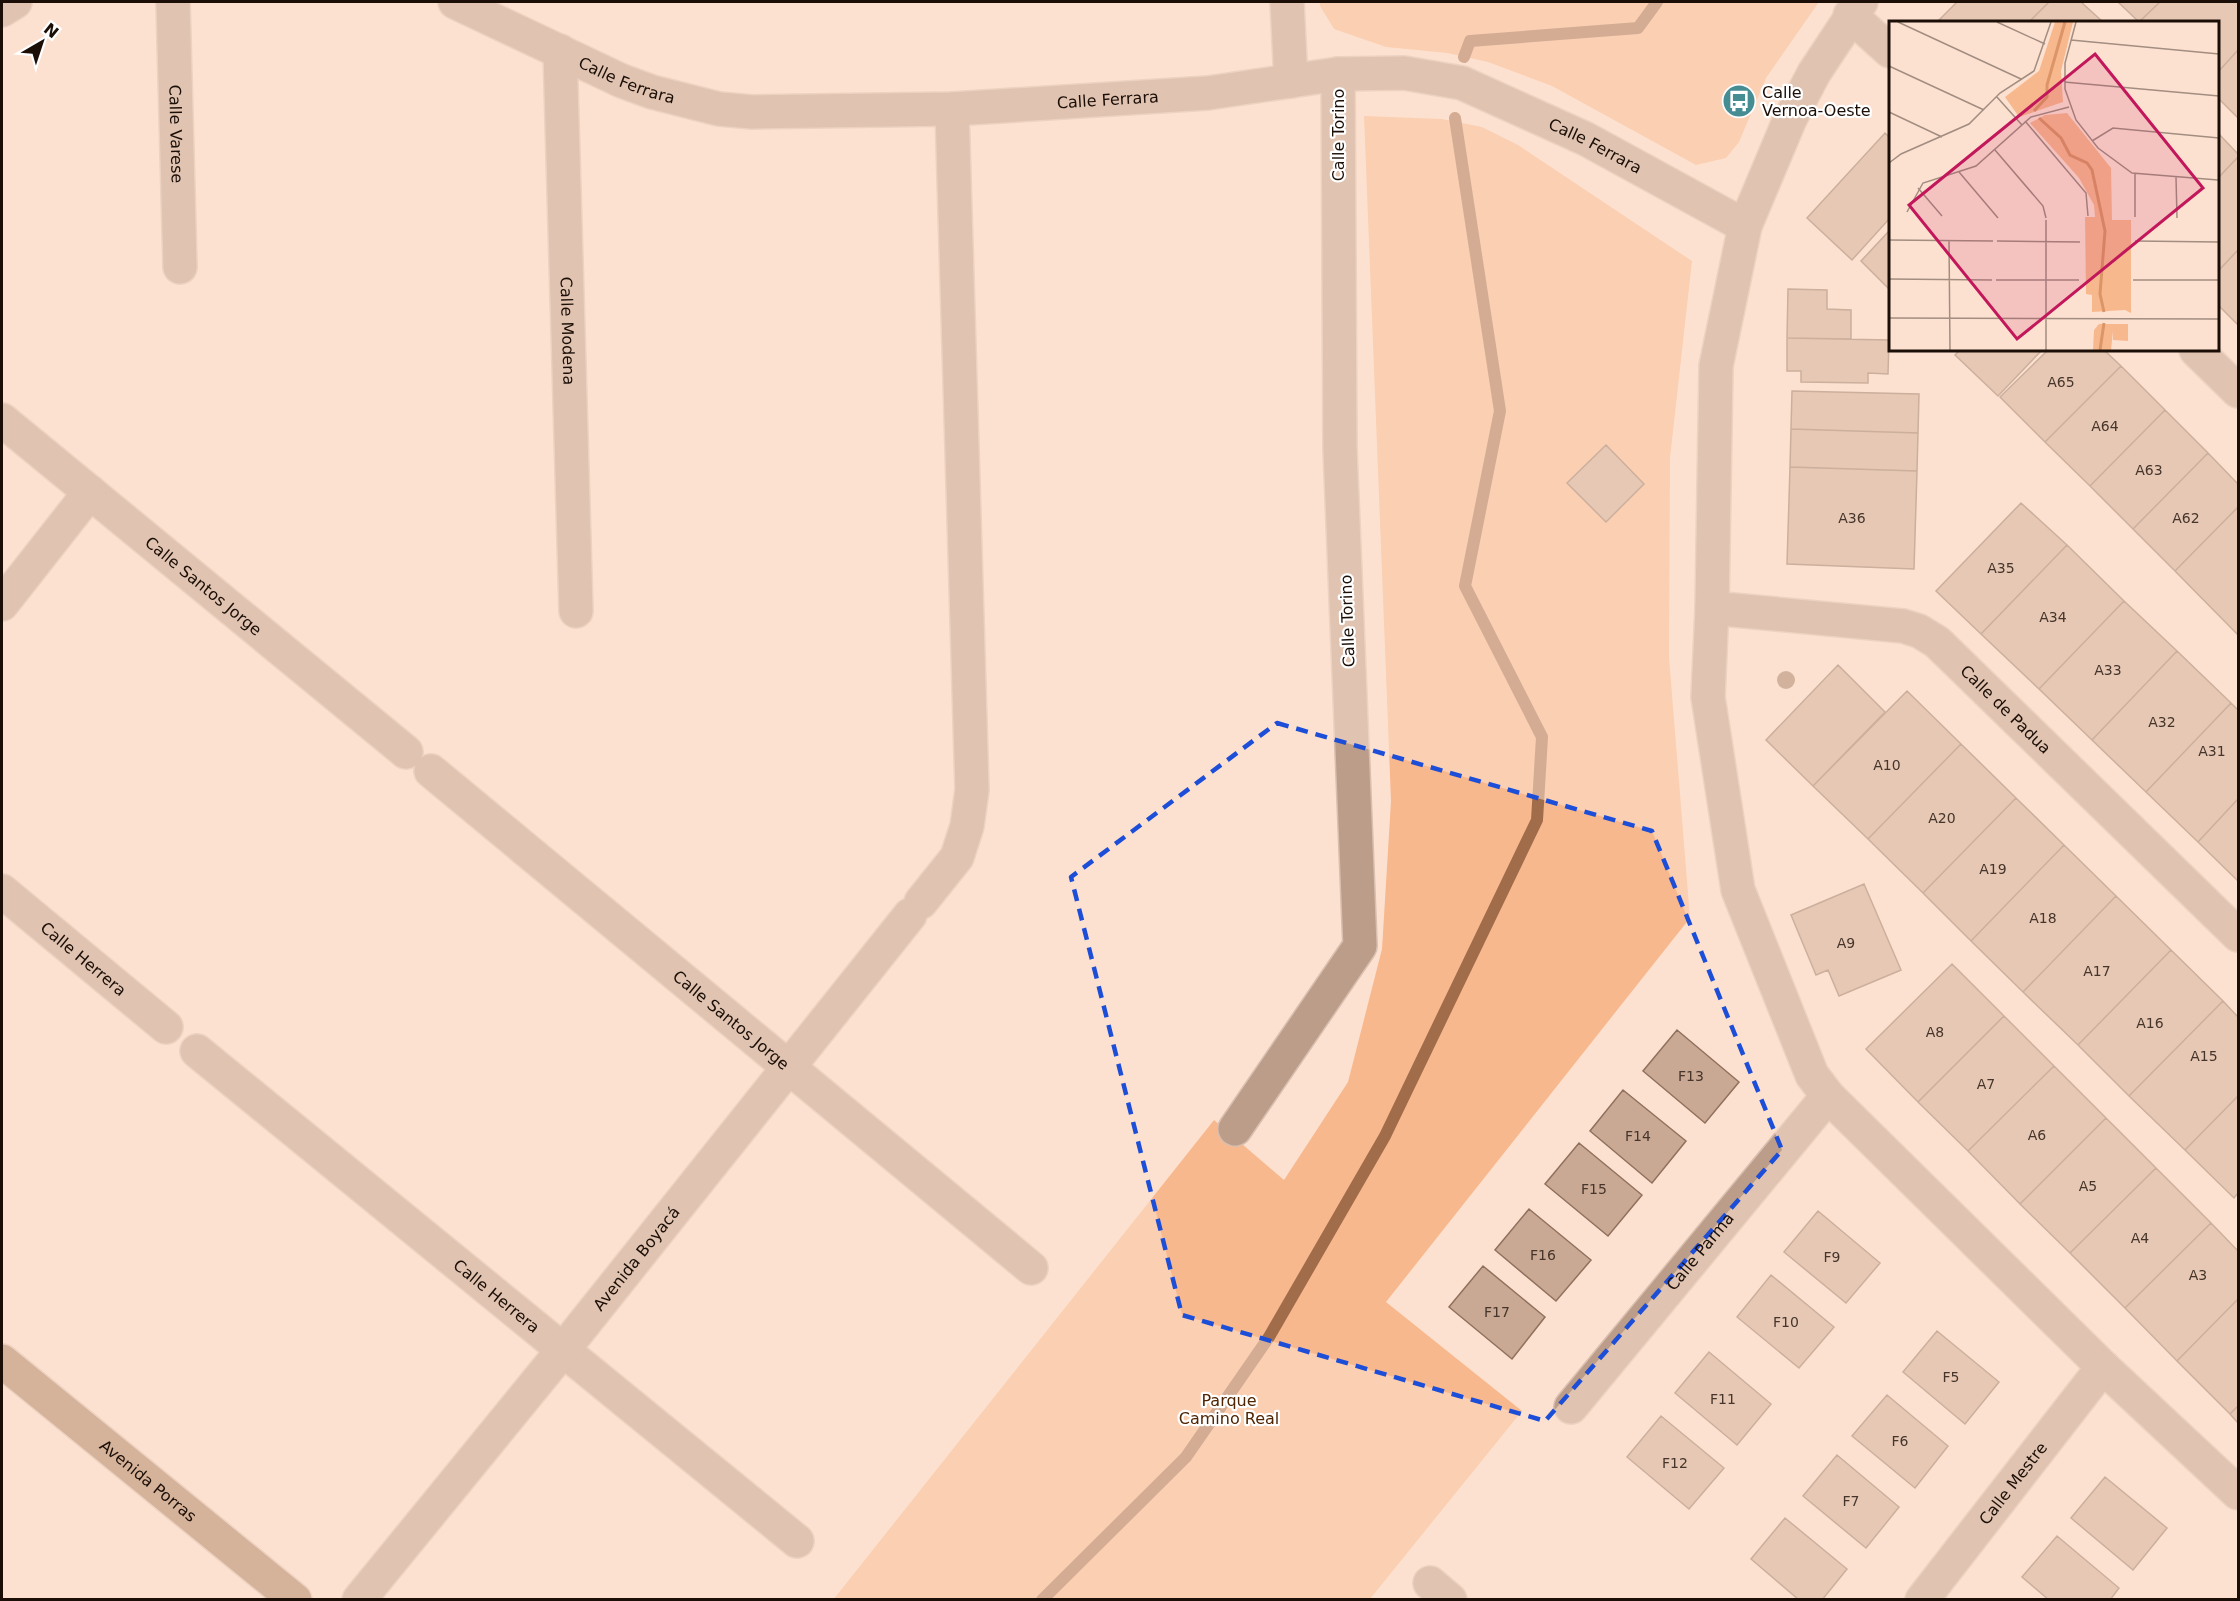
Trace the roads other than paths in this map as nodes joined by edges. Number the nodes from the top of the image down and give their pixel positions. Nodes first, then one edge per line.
1 (15, 2) edge
2 (173, 2) edge
3 (455, 2) edge
4 (1287, 2) edge
5 (1856, 8) edge
6 (2, 10) edge
7 (1889, 50) edge
8 (560, 51) junction
9 (1338, 74) junction
10 (1291, 81) junction
11 (952, 109) junction
12 (1745, 226) junction
13 (180, 267) dead end
14 (2197, 351) edge
15 (2238, 391) edge
16 (2, 420) edge
17 (90, 492) junction
18 (2, 604) edge
19 (1712, 608) junction
20 (576, 611) dead end
21 (2, 891) edge
22 (2238, 935) edge
23 (166, 1027) dead end
24 (197, 1051) dead end
25 (789, 1066) junction
26 (1828, 1096) junction
27 (1235, 1129) dead end
28 (1031, 1268) dead end
29 (563, 1350) junction
30 (2, 1360) edge
31 (2103, 1367) junction
32 (1571, 1407) dead end
33 (2238, 1493) edge
34 (797, 1541) dead end
35 (295, 1599) edge
36 (359, 1599) edge
37 (1922, 1599) edge

1 - 6 street
2 - 13 street, Calle Varese
3 - 8 street, Calle Ferrara
4 - 10 street
5 - 7 street
5 - 12 street
8 - 11 street, Calle Ferrara
8 - 20 street, Calle Modena
9 - 10 street, Calle Ferrara
9 - 12 street, Calle Ferrara
9 - 27 street, Calle Torino
10 - 11 street, Calle Ferrara
11 - 25 street, Avenida Boyacá
12 - 19 street
14 - 15 street
16 - 17 street, Calle Santos Jorge
17 - 18 street
17 - 25 street, Calle Santos Jorge
19 - 22 street, Calle de Padua
19 - 26 street
21 - 23 street, Calle Herrera
24 - 29 street, Calle Herrera
25 - 28 street, Calle Santos Jorge
25 - 29 street, Avenida Boyacá
26 - 31 street
26 - 32 street, Calle Parma
29 - 34 street, Calle Herrera
29 - 36 street, Avenida Boyacá
30 - 35 street, Avenida Porras
31 - 33 street
31 - 37 street, Calle Mestre

